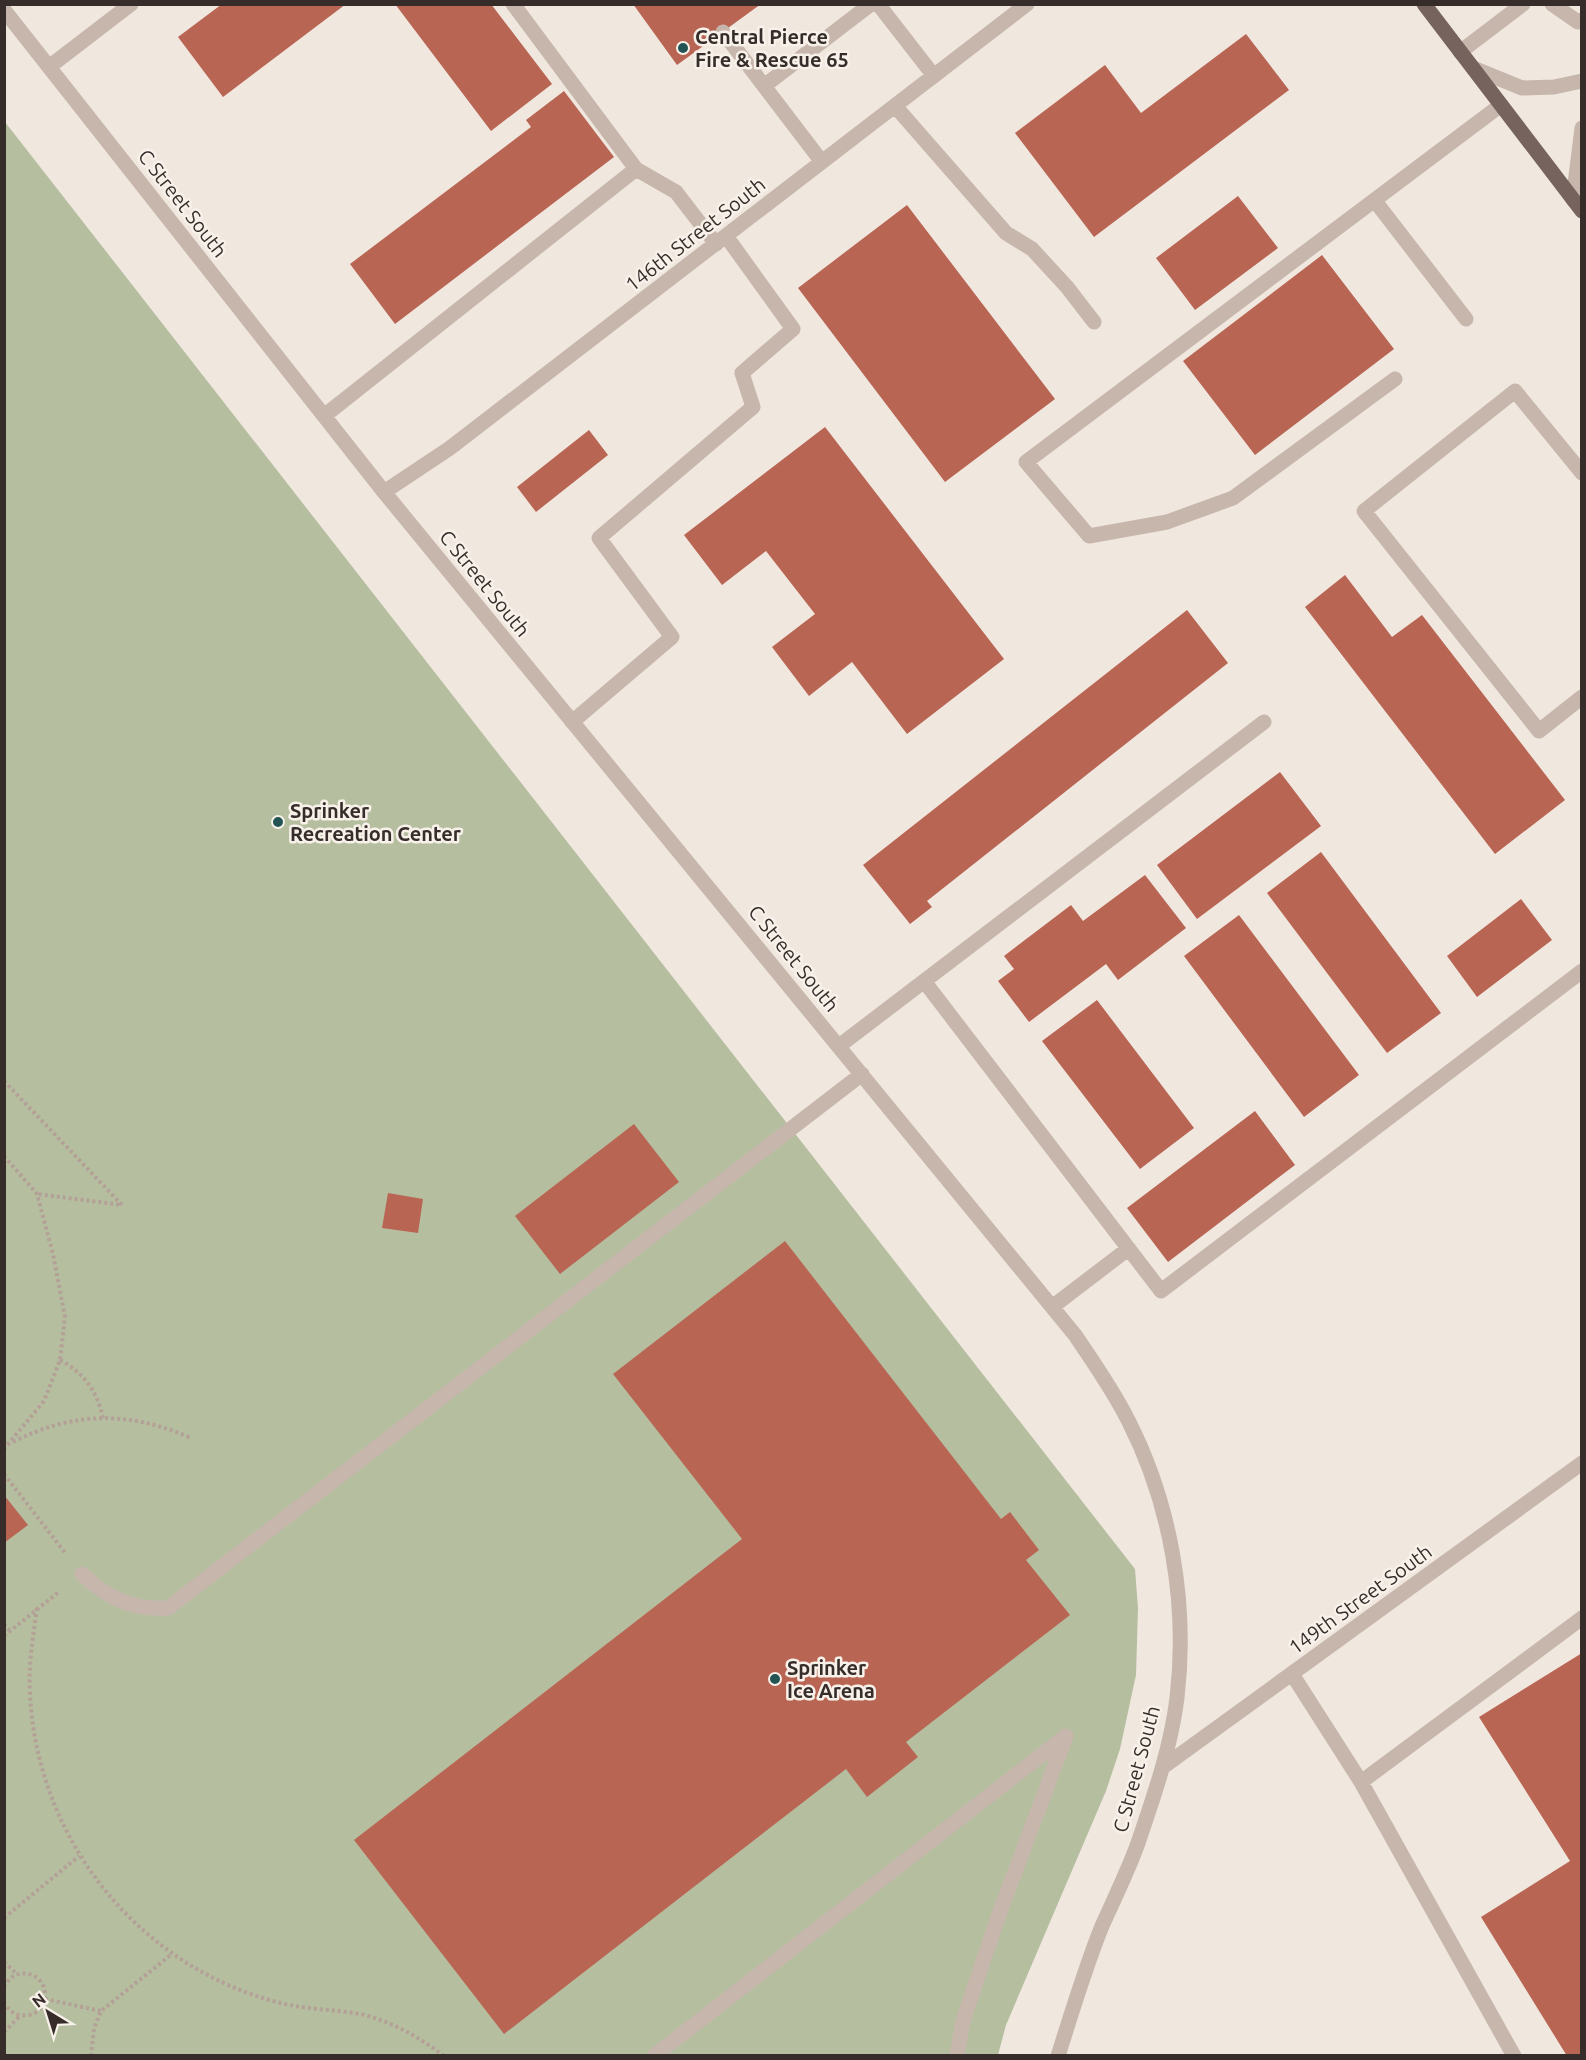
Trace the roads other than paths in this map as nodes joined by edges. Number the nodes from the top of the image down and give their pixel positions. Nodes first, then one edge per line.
1 (130, 4) edge
2 (513, 4) edge
3 (871, 4) edge
4 (878, 4) edge
5 (1028, 4) edge
6 (1424, 4) edge
7 (1523, 4) edge
8 (1552, 4) edge
9 (4, 10) edge
10 (1581, 20) edge
11 (723, 32) dead end
12 (1460, 52) junction
13 (50, 67) junction
14 (1473, 68) junction
15 (934, 76) junction
16 (1581, 81) edge
17 (764, 86) junction
18 (1501, 105) junction
19 (895, 106) junction
20 (1581, 128) edge
21 (822, 162) junction
22 (636, 169) junction
23 (1375, 201) junction
24 (1577, 206) edge
25 (721, 240) junction
26 (1466, 319) dead end
27 (1094, 322) dead end
28 (1395, 380) dead end
29 (324, 416) junction
30 (1581, 473) edge
31 (384, 492) junction
32 (1581, 697) edge
33 (572, 722) junction
34 (1264, 722) dead end
35 (1581, 971) edge
36 (924, 981) junction
37 (839, 1046) junction
38 (862, 1074) junction
39 (1128, 1249) junction
40 (1052, 1307) junction
41 (1581, 1463) edge
42 (82, 1574) road end
43 (1581, 1618) edge
44 (1292, 1674) junction
45 (1163, 1767) junction
46 (1360, 1782) junction
47 (654, 2055) edge
48 (957, 2055) edge
49 (1058, 2055) edge
50 (1514, 2055) edge

1 - 13 street
2 - 22 street
3 - 17 street
4 - 15 street
5 - 15 street, 146th Street South
6 - 12 main road
7 - 12 street
8 - 10 street
9 - 13 street, C Street South
11 - 17 street
12 - 14 main road
13 - 29 street, C Street South
14 - 16 street
14 - 18 main road
15 - 19 street, 146th Street South
17 - 21 street
18 - 23 street
18 - 24 main road
19 - 21 street, 146th Street South
19 - 27 street
20 - 24 street
21 - 25 street, 146th Street South
22 - 25 street
22 - 29 street
23 - 26 street
23 - 28 street
25 - 31 street, 146th Street South
25 - 33 street
29 - 31 street, C Street South
30 - 32 street
31 - 33 street, C Street South
33 - 37 street, C Street South
34 - 36 street
35 - 39 street
36 - 37 street
36 - 39 street
37 - 38 street, C Street South
38 - 40 street, C Street South
38 - 42 street
39 - 40 street
40 - 45 street, C Street South
41 - 44 street, 149th Street South
43 - 46 street
44 - 45 street, 149th Street South
44 - 46 street
45 - 49 street, C Street South
46 - 50 street
47 - 48 street

